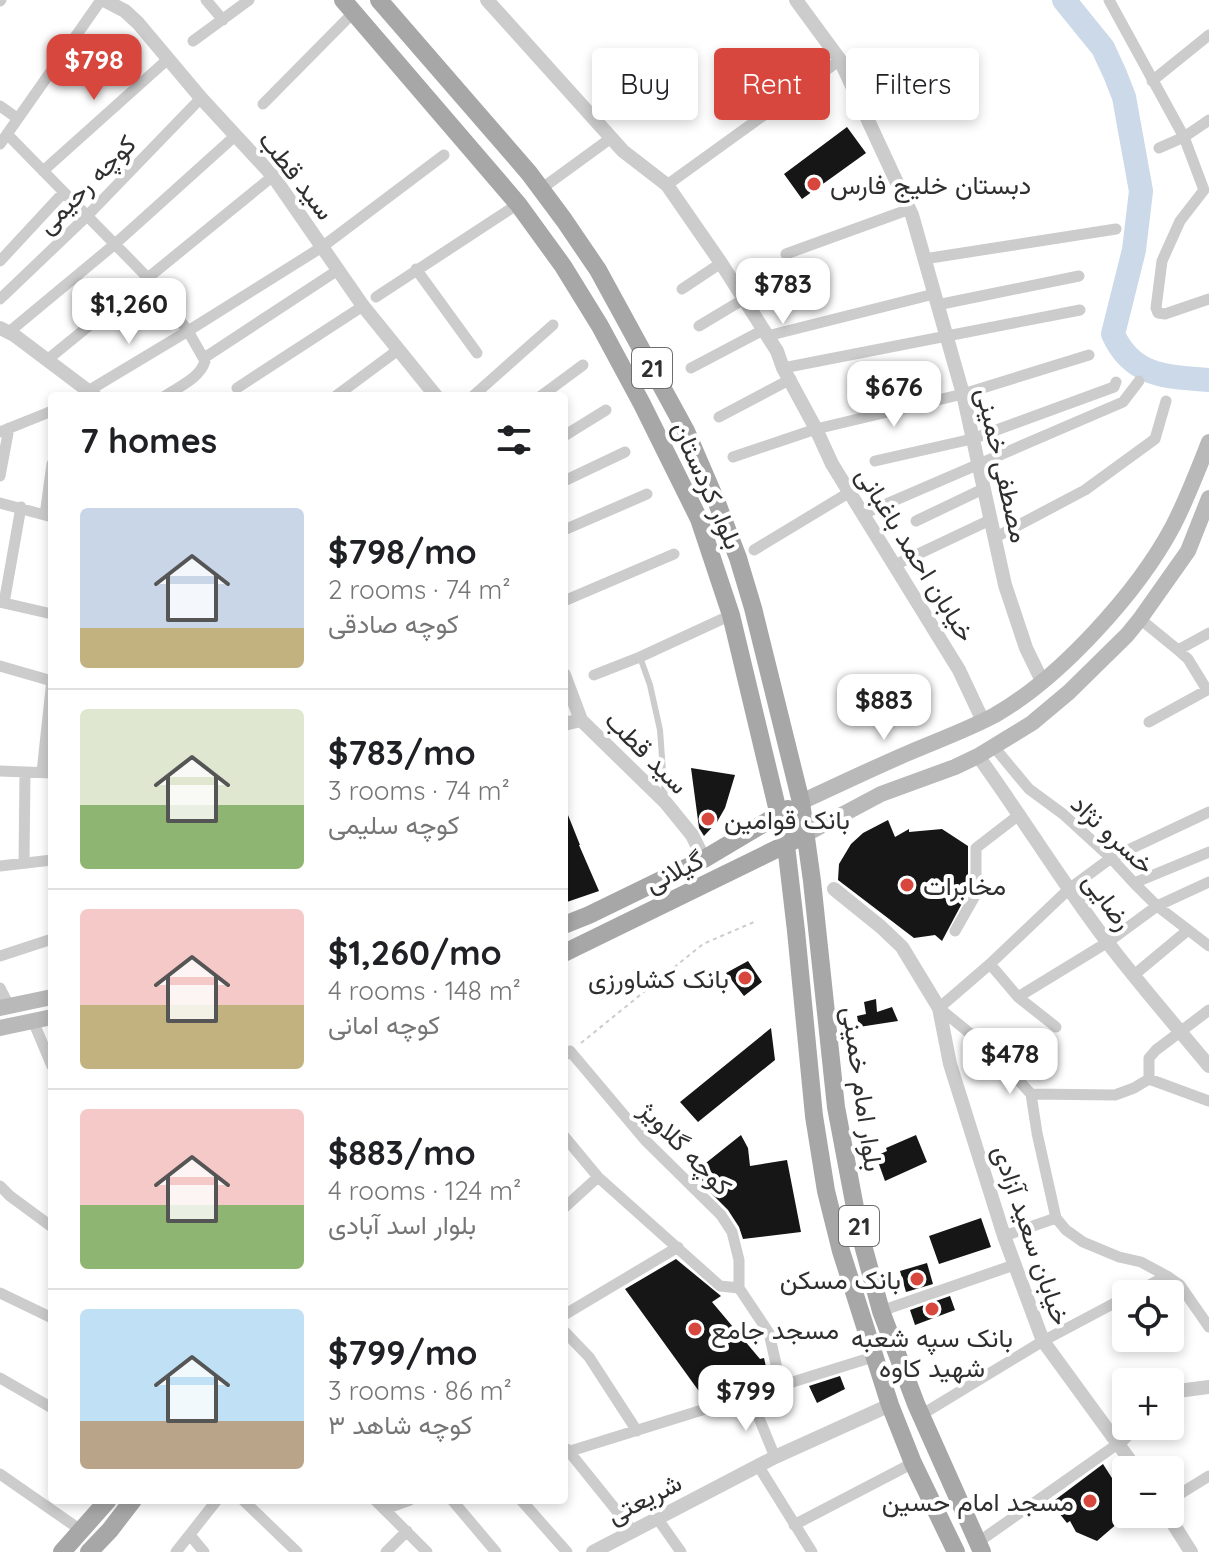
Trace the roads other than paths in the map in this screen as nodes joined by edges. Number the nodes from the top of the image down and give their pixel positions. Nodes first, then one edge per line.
1 (102, 0) edge
2 (206, 0) edge
3 (249, 0) edge
4 (379, 0) edge
5 (487, 0) edge
6 (796, 0) edge
7 (1109, 0) edge
8 (348, 6) edge
9 (223, 20) junction
10 (1209, 35) edge
11 (193, 41) dead end
12 (168, 59) junction
13 (840, 60) junction
14 (1152, 81) junction
15 (201, 98) junction
16 (263, 104) dead end
17 (0, 106) edge
18 (17, 118) junction
19 (1209, 120) edge
20 (235, 136) junction
21 (1184, 137) junction
22 (611, 138) junction
23 (4, 139) edge
24 (1159, 148) dead end
25 (444, 155) dead end
26 (43, 171) junction
27 (273, 176) junction
28 (667, 185) junction
29 (541, 189) junction
30 (1206, 189) edge
31 (64, 192) junction
32 (518, 204) junction
33 (910, 209) junction
34 (87, 216) junction
35 (1116, 229) dead end
36 (115, 244) junction
37 (322, 247) junction
38 (786, 254) dead end
39 (924, 259) junction
40 (0, 261) edge
41 (721, 263) junction
42 (416, 269) junction
43 (338, 270) junction
44 (1079, 276) dead end
45 (147, 277) junction
46 (682, 289) dead end
47 (0, 299) edge
48 (744, 299) junction
49 (1209, 299) edge
50 (935, 300) junction
51 (369, 302) junction
52 (1080, 310) dead end
53 (553, 325) dead end
54 (699, 326) dead end
55 (4, 330) edge
56 (188, 331) junction
57 (765, 333) junction
58 (946, 336) junction
59 (398, 350) junction
60 (477, 353) dead end
61 (1089, 355) dead end
62 (204, 358) junction
63 (47, 360) junction
64 (583, 365) dead end
65 (691, 368) dead end
66 (787, 373) junction
67 (1139, 381) dead end
68 (1116, 382) dead end
69 (237, 388) dead end
70 (86, 392) edge
71 (91, 392) edge
72 (171, 392) edge
73 (341, 392) edge
74 (433, 392) edge
75 (478, 392) edge
76 (546, 392) edge
77 (963, 394) junction
78 (1166, 401) dead end
79 (606, 410) dead end
80 (48, 413) edge
81 (719, 417) dead end
82 (816, 429) junction
83 (5, 430) edge
84 (568, 434) edge
85 (972, 439) junction
86 (1209, 442) edge
87 (625, 452) dead end
88 (733, 457) dead end
89 (875, 461) dead end
90 (978, 463) junction
91 (0, 476) edge
92 (568, 479) edge
93 (983, 489) junction
94 (850, 492) junction
95 (647, 494) dead end
96 (1209, 498) edge
97 (0, 503) edge
98 (21, 507) junction
99 (863, 514) junction
100 (48, 516) edge
101 (990, 520) junction
102 (916, 521) dead end
103 (568, 528) edge
104 (996, 537) junction
105 (754, 550) dead end
106 (674, 554) dead end
107 (895, 565) junction
108 (568, 599) edge
109 (2, 602) edge
110 (48, 613) edge
111 (731, 615) junction
112 (1140, 619) junction
113 (1209, 633) edge
114 (1178, 650) junction
115 (640, 657) junction
116 (0, 666) edge
117 (594, 675) dead end
118 (48, 680) edge
119 (1042, 681) junction
120 (568, 686) edge
121 (1208, 690) edge
122 (581, 720) junction
123 (983, 721) junction
124 (1149, 722) dead end
125 (568, 723) edge
126 (994, 747) junction
127 (978, 756) junction
128 (0, 771) edge
129 (25, 772) junction
130 (47, 773) edge
131 (801, 802) junction
132 (666, 803) junction
133 (1209, 812) edge
134 (778, 814) junction
135 (1020, 814) junction
136 (806, 834) junction
137 (786, 845) junction
138 (1209, 852) edge
139 (1111, 858) junction
140 (704, 859) junction
141 (48, 860) edge
142 (24, 863) junction
143 (0, 866) edge
144 (1209, 882) edge
145 (1134, 883) junction
146 (834, 889) dead end
147 (1069, 889) junction
148 (1157, 906) junction
149 (568, 923) edge
150 (1188, 930) junction
151 (955, 931) dead end
152 (48, 940) edge
153 (1108, 942) junction
154 (1209, 945) edge
155 (568, 951) edge
156 (0, 956) edge
157 (990, 964) junction
158 (1134, 975) junction
159 (0, 988) edge
160 (1018, 997) junction
161 (48, 998) edge
162 (5, 1007) edge
163 (939, 1008) junction
164 (1209, 1010) edge
165 (48, 1018) edge
166 (33, 1021) junction
167 (1056, 1027) dead end
168 (0, 1028) edge
169 (1181, 1032) junction
170 (568, 1055) edge
171 (48, 1057) edge
172 (1209, 1066) edge
173 (1149, 1079) junction
174 (1031, 1094) junction
175 (1209, 1101) edge
176 (568, 1141) edge
177 (598, 1177) junction
178 (0, 1186) edge
179 (568, 1204) edge
180 (1056, 1218) junction
181 (48, 1224) edge
182 (1004, 1236) junction
183 (678, 1247) junction
184 (1014, 1265) junction
185 (1167, 1276) junction
186 (1159, 1280) edge
187 (739, 1288) junction
188 (0, 1293) edge
189 (1112, 1304) edge
190 (881, 1311) junction
191 (568, 1313) edge
192 (48, 1316) edge
193 (1209, 1327) edge
194 (568, 1335) edge
195 (1043, 1341) junction
196 (873, 1357) junction
197 (0, 1378) edge
198 (781, 1386) junction
199 (1209, 1387) edge
200 (1184, 1390) edge
201 (750, 1396) junction
202 (890, 1405) junction
203 (48, 1406) edge
204 (921, 1415) junction
205 (637, 1431) junction
206 (1122, 1440) edge
207 (1119, 1443) junction
208 (568, 1449) edge
209 (568, 1452) edge
210 (1128, 1456) edge
211 (775, 1457) junction
212 (913, 1463) junction
213 (759, 1467) junction
214 (1, 1475) edge
215 (1209, 1476) edge
216 (1184, 1491) edge
217 (105, 1504) edge
218 (130, 1504) edge
219 (214, 1504) edge
220 (247, 1504) edge
221 (379, 1504) edge
222 (399, 1504) edge
223 (455, 1504) edge
224 (525, 1504) edge
225 (385, 1509) junction
226 (657, 1518) junction
227 (794, 1525) junction
228 (1176, 1528) edge
229 (82, 1531) junction
230 (407, 1531) junction
231 (633, 1531) junction
232 (190, 1535) junction
233 (979, 1548) edge
234 (62, 1552) edge
235 (89, 1552) edge
236 (176, 1552) edge
237 (204, 1552) edge
238 (297, 1552) edge
239 (386, 1552) edge
240 (427, 1552) edge
241 (496, 1552) edge
242 (567, 1552) edge
243 (593, 1552) edge
244 (681, 1552) edge
245 (812, 1552) edge
246 (956, 1552) edge
247 (1191, 1552) edge

1 - 12 street, سید قطب
1 - 18 street
2 - 9 street
3 - 9 street
4 - 29 main road, بلوار کردستان / 21
5 - 22 street, خیابان احمد باغبانی
6 - 13 street, مصطفی خمینی
7 - 14 street
8 - 16 street
8 - 32 main road, بلوار کردستان
9 - 11 street
10 - 14 street
12 - 15 street, سید قطب
12 - 26 street
13 - 28 street
13 - 33 street, مصطفی خمینی
14 - 21 street
15 - 20 street, سید قطب
15 - 34 street, کوچه رحیمی
17 - 18 street
18 - 23 street
19 - 21 street
20 - 27 street, سید قطب
20 - 36 street
21 - 24 street
21 - 30 street
22 - 28 street, خیابان احمد باغبانی
22 - 29 street
23 - 26 street
25 - 37 street
26 - 31 street
27 - 37 street, سید قطب
27 - 45 street
28 - 41 street, خیابان احمد باغبانی
29 - 131 main road, بلوار کردستان / 21
30 - 49 street
31 - 34 street
31 - 40 street
32 - 42 street
32 - 111 main road, بلوار کردستان
33 - 38 street
33 - 39 street, مصطفی خمینی
34 - 36 street
34 - 47 street, کوچه رحیمی
35 - 39 street
36 - 45 street
36 - 55 street
37 - 43 street, سید قطب
37 - 56 street
39 - 50 street, مصطفی خمینی
41 - 46 street
41 - 48 street, خیابان احمد باغبانی
42 - 51 street
42 - 60 street
43 - 51 street, سید قطب
43 - 62 street
44 - 50 street
45 - 56 street
45 - 63 street
48 - 54 street
48 - 57 street, خیابان احمد باغبانی
50 - 57 street
50 - 58 street, مصطفی خمینی
51 - 59 street, سید قطب
51 - 69 street
52 - 58 street
53 - 75 street
55 - 63 street
56 - 62 street
56 - 71 street
57 - 65 street
57 - 66 street, خیابان احمد باغبانی
58 - 66 street
58 - 77 street, مصطفی خمینی
59 - 73 street
59 - 74 street, سید قطب
61 - 77 street
62 - 72 street
63 - 70 street
64 - 76 street
66 - 81 street
66 - 82 street, خیابان احمد باغبانی
67 - 90 street
68 - 85 street
77 - 82 street
77 - 85 street, مصطفی خمینی
78 - 104 street
79 - 84 street
80 - 83 street
82 - 88 street
82 - 94 street, خیابان احمد باغبانی
83 - 91 street
85 - 89 street
85 - 90 street, مصطفی خمینی
86 - 119 main road
87 - 92 street
90 - 93 street, مصطفی خمینی
90 - 99 street
93 - 101 street, مصطفی خمینی
93 - 102 street
94 - 99 street, خیابان احمد باغبانی
94 - 105 street
95 - 103 street
96 - 112 main road
97 - 98 street
98 - 100 street
98 - 109 street
99 - 107 street, خیابان احمد باغبانی
101 - 104 street, مصطفی خمینی
101 - 107 street
104 - 119 street, مصطفی خمینی
106 - 108 street
107 - 123 street, خیابان احمد باغبانی
109 - 110 street
111 - 115 street
111 - 134 main road, بلوار کردستان
112 - 114 street
112 - 126 main road
113 - 114 street
114 - 121 street
115 - 117 street
115 - 132 lane
116 - 118 street
119 - 123 main road
120 - 122 street, سید قطب
121 - 124 street
122 - 125 street
122 - 132 street, سید قطب
123 - 131 main road
126 - 127 main road
126 - 139 street, خسرو نژاد
127 - 135 street, رضایی
127 - 136 main road
128 - 129 street
129 - 130 street
129 - 142 street
131 - 134 main road, گیلانی
131 - 136 main road, بلوار امام خمینی / 21
132 - 140 street, سید قطب
133 - 139 street
134 - 137 main road, بلوار کردستان
134 - 140 main road, گیلانی
135 - 147 street, رضایی
135 - 151 street
136 - 137 main road, گیلانی
136 - 190 main road, بلوار امام خمینی / 21
137 - 155 main road, گیلانی
137 - 196 main road, بلوار امام خمینی
138 - 145 street
139 - 145 street, خسرو نژاد
139 - 147 street
140 - 149 main road, گیلانی
141 - 142 street
142 - 143 street
144 - 148 street
145 - 148 street, خسرو نژاد
146 - 163 street, خیابان سعید آزادی
147 - 153 street, رضایی
147 - 157 street
148 - 150 street, خسرو نژاد
148 - 153 street
150 - 154 street, خسرو نژاد
150 - 158 street
152 - 156 street
153 - 158 street, رضایی
153 - 160 street
157 - 160 street
157 - 163 street
158 - 169 street, رضایی
159 - 162 street
160 - 167 street
161 - 162 main road
163 - 174 street
163 - 182 street, خیابان سعید آزادی
164 - 169 street
165 - 166 main road
166 - 168 main road
166 - 171 street
169 - 172 street, رضایی
169 - 173 street
170 - 187 street, کوچه گلاویژ
173 - 174 street
173 - 175 street
174 - 180 street
176 - 177 street
177 - 179 street
177 - 183 street
178 - 181 street
180 - 182 street
180 - 185 street
182 - 184 street, خیابان سعید آزادی
183 - 187 street
183 - 191 street
184 - 190 street
184 - 195 street, خیابان سعید آزادی
185 - 186 street
185 - 193 street
187 - 198 street
188 - 192 street
189 - 195 street
190 - 204 main road, بلوار امام خمینی / 21
194 - 205 street
195 - 204 street
195 - 207 street, خیابان سعید آزادی
196 - 198 street
196 - 202 main road, بلوار امام خمینی
197 - 203 street
198 - 201 street
199 - 200 street
201 - 205 street
201 - 211 street
202 - 211 street, شریعتی
202 - 212 main road, بلوار امام خمینی
204 - 233 main road, بلوار امام خمینی / 21
205 - 208 street
206 - 207 street
207 - 210 street, خیابان سعید آزادی
207 - 233 street
209 - 231 street
211 - 213 street, شریعتی
212 - 227 street
212 - 246 main road, بلوار امام خمینی
213 - 226 street, شریعتی
213 - 227 street
214 - 229 street
215 - 216 street
217 - 229 main road
218 - 235 main road
219 - 232 street
220 - 238 street
221 - 225 street
222 - 225 street
223 - 241 street
224 - 242 street
225 - 230 street
226 - 231 street, شریعتی
226 - 244 street
227 - 245 street
228 - 247 street
229 - 234 main road
230 - 239 street
230 - 240 street
231 - 243 street, شریعتی
232 - 236 street
232 - 237 street

